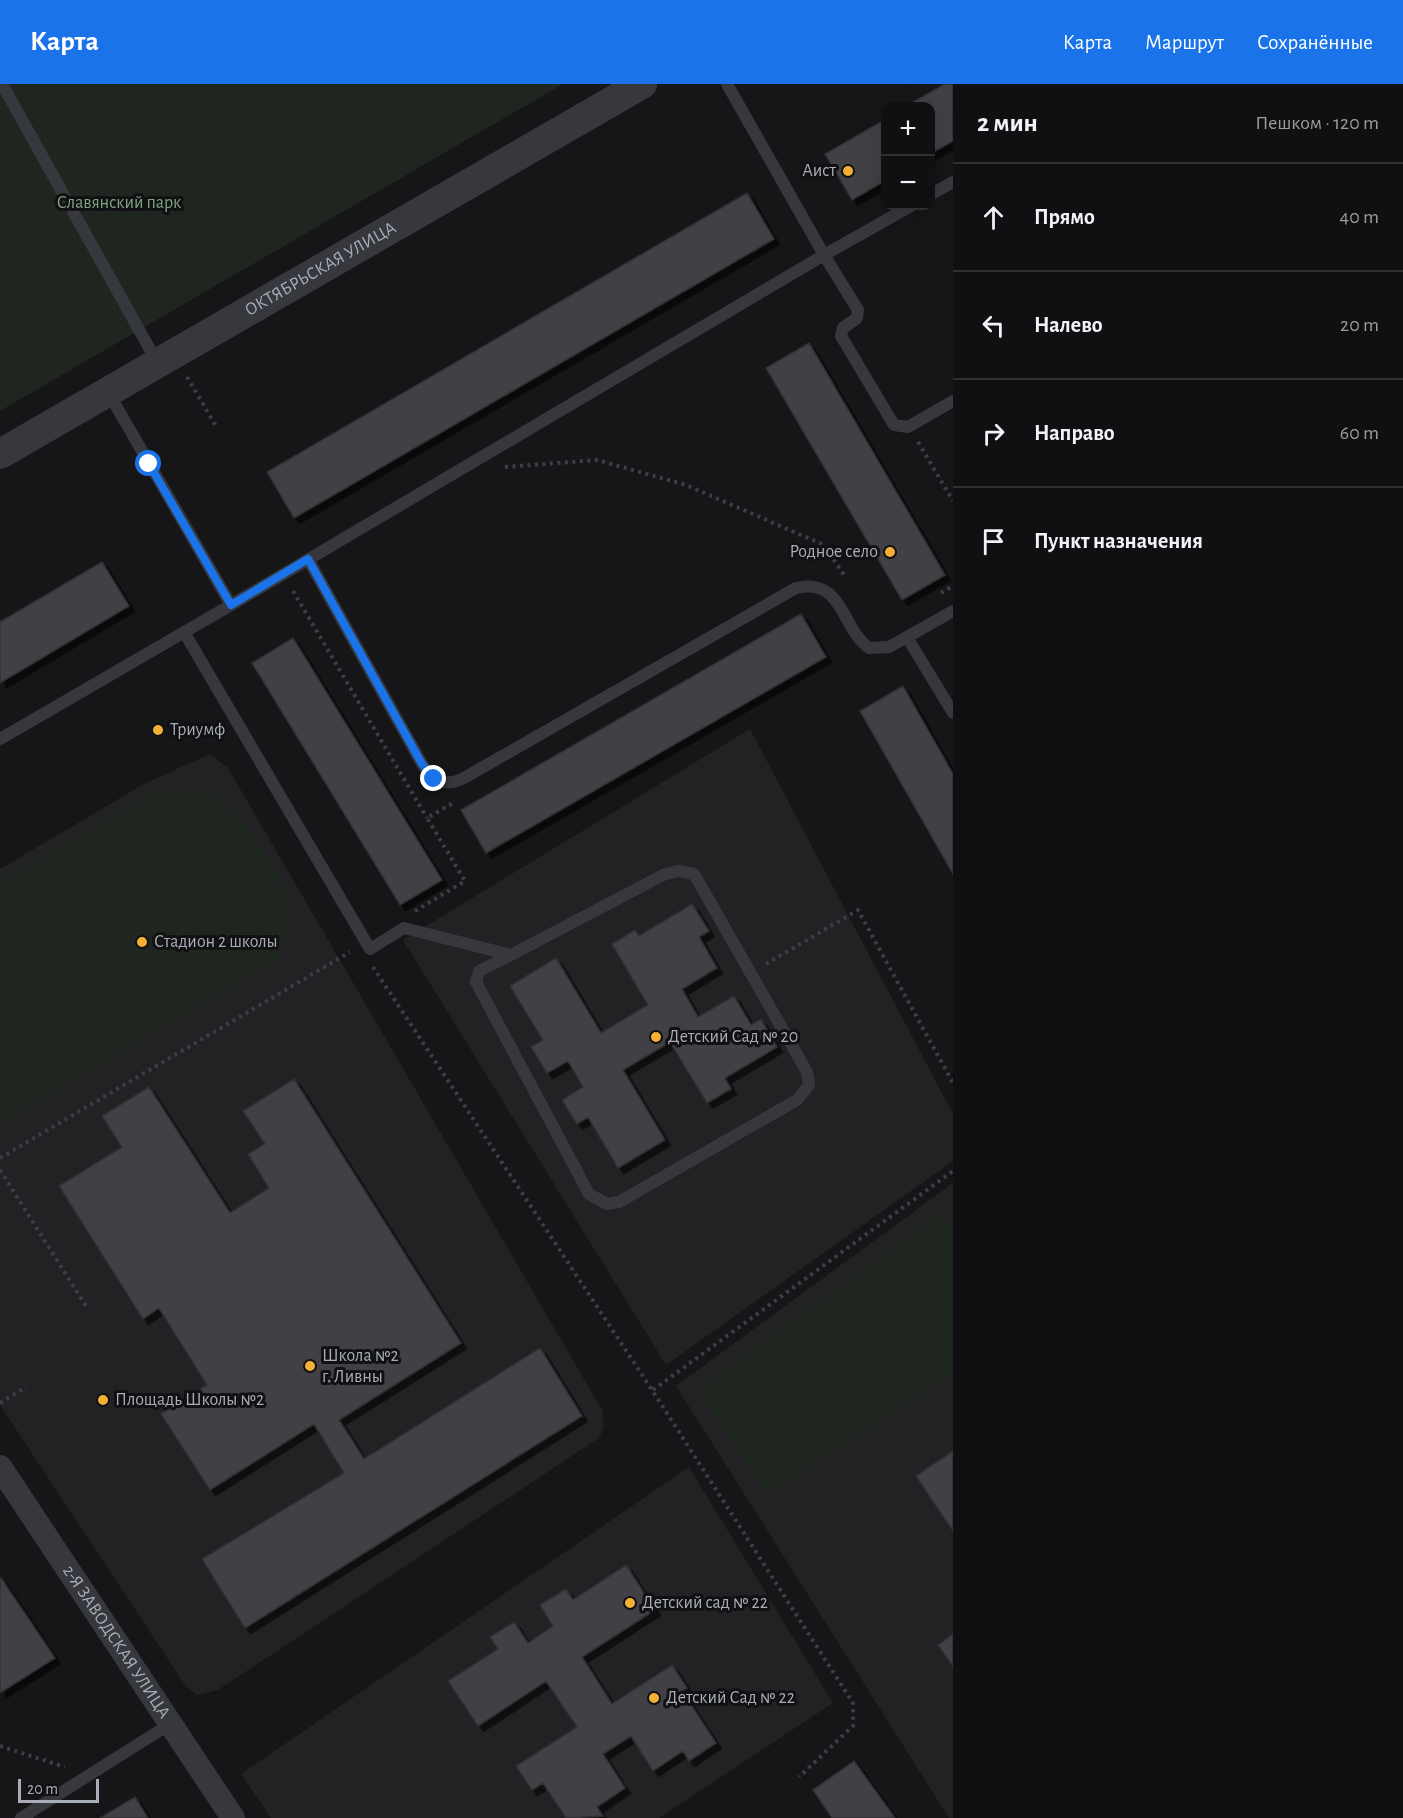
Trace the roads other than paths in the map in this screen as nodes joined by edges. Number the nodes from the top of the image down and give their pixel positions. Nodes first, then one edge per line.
1 (2, 84) edge
2 (642, 84) edge
3 (727, 84) edge
4 (953, 182) edge
5 (935, 192) edge
6 (904, 210) edge
7 (824, 255) junction
8 (158, 363) junction
9 (108, 392) junction
10 (953, 401) edge
11 (0, 454) edge
12 (308, 559) junction
13 (231, 605) junction
14 (953, 611) edge
15 (184, 632) junction
16 (908, 637) junction
17 (953, 713) edge
18 (0, 739) edge
19 (511, 955) junction
20 (0, 1467) edge
21 (170, 1724) junction
22 (21, 1818) edge
23 (232, 1818) edge

1 - 8 lane
2 - 8 street, ОКТЯБРЬСКАЯ УЛИЦА
3 - 7 lane
4 - 5 lane
6 - 7 lane
7 - 10 lane
7 - 12 lane
8 - 9 street, ОКТЯБРЬСКАЯ УЛИЦА
9 - 11 street, ОКТЯБРЬСКАЯ УЛИЦА
9 - 13 lane
12 - 13 lane
12 - 16 lane
13 - 15 lane
14 - 16 lane
15 - 18 lane
15 - 19 lane
16 - 17 lane
19 - 19 lane
20 - 21 street, 2-Я ЗАВОДСКАЯ УЛИЦА
21 - 22 lane
21 - 23 street, 2-Я ЗАВОДСКАЯ УЛИЦА

